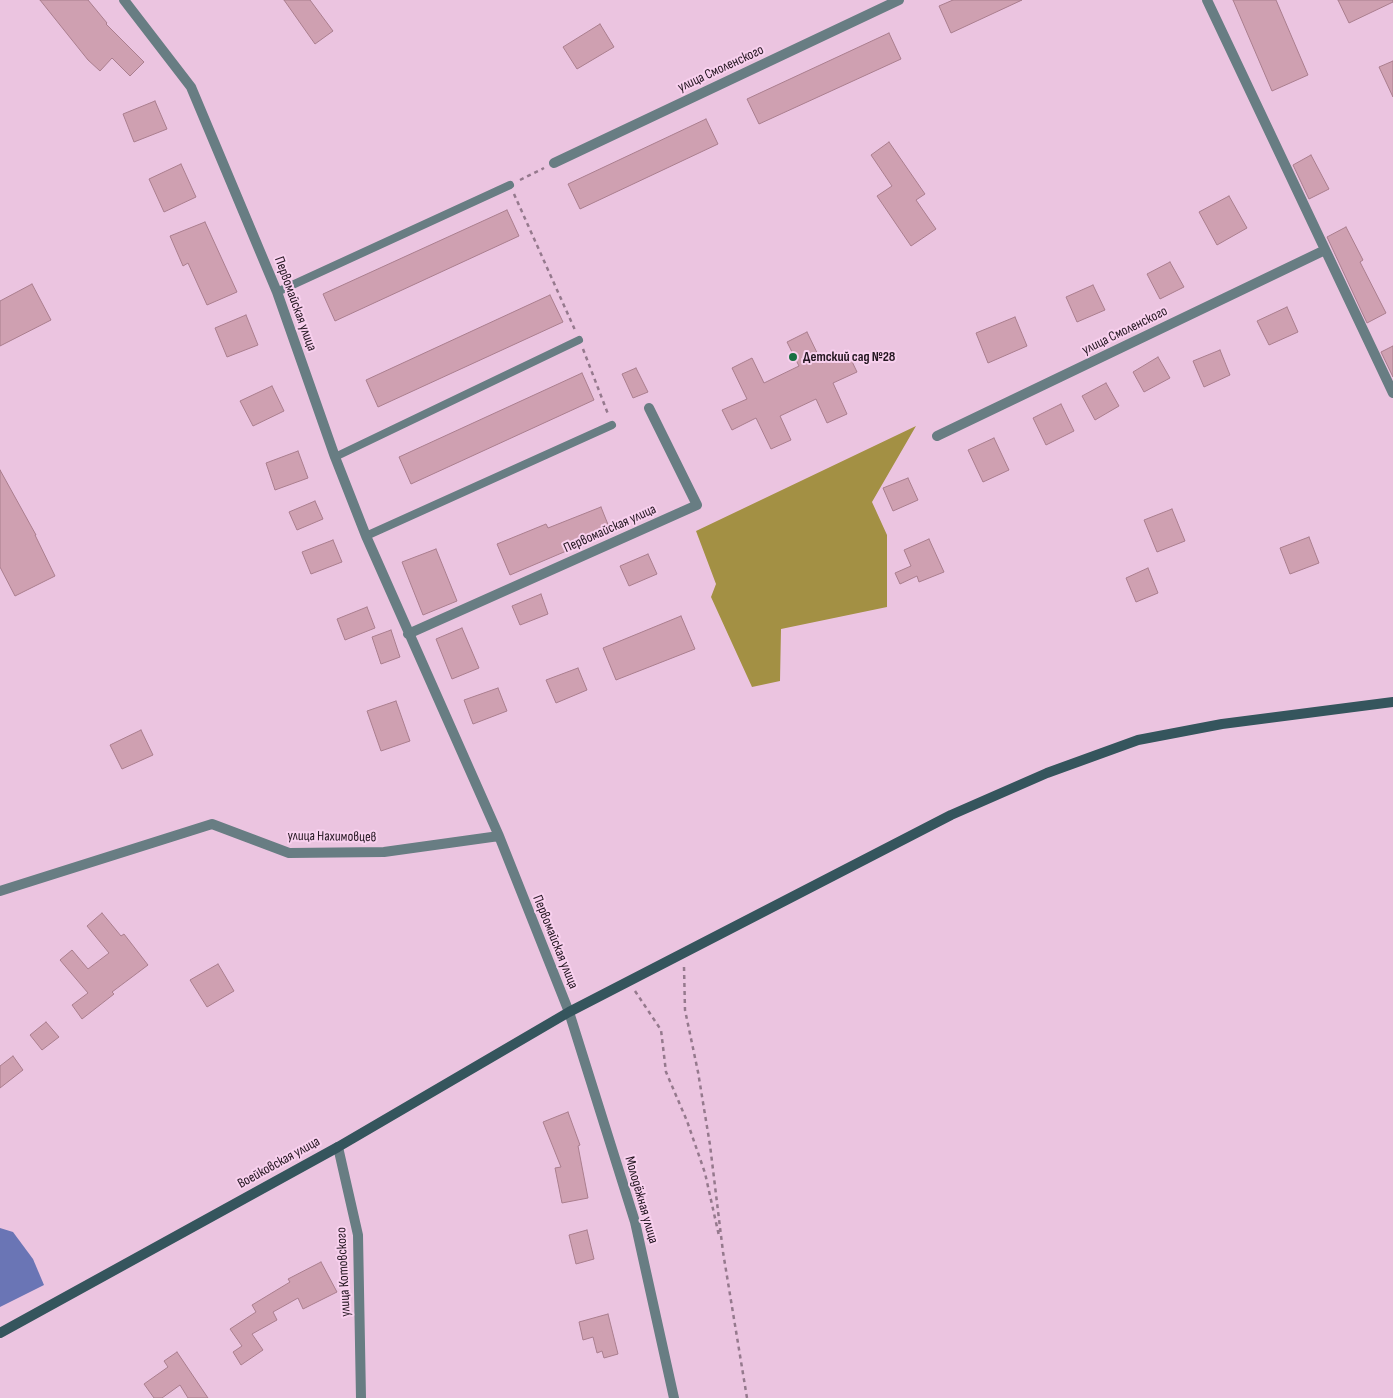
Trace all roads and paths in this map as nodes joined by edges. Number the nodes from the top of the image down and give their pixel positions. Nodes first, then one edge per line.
1 (124, 0) edge
2 (899, 0) edge
3 (1207, 0) edge
4 (554, 163) joint
5 (510, 185) junction
6 (1324, 250) junction
7 (277, 292) junction
8 (579, 340) junction
9 (1393, 393) edge
10 (649, 408) dead end
11 (612, 425) joint
12 (937, 436) dead end
13 (335, 458) junction
14 (366, 536) junction
15 (408, 634) junction
16 (1393, 702) edge
17 (498, 836) junction
18 (0, 891) edge
19 (683, 953) junction
20 (628, 982) junction
21 (569, 1012) junction
22 (338, 1146) junction
23 (723, 1252) junction
24 (0, 1333) edge
25 (362, 1398) edge
26 (674, 1398) edge
27 (747, 1398) edge

1 - 7 street, Первомайская улица
2 - 4 street, улица Смоленского
3 - 6 street
4 - 5 path
5 - 7 lane
5 - 8 path
6 - 9 street
6 - 12 street, улица Смоленского
7 - 13 street, Первомайская улица
8 - 11 path
8 - 13 lane
10 - 15 street, Первомайская улица
11 - 14 lane
13 - 14 street, Первомайская улица
14 - 15 street, Первомайская улица
15 - 17 street, Первомайская улица
16 - 19 main road, Воейковская улица
17 - 18 street, улица Нахимовцев
17 - 21 street, Первомайская улица
19 - 20 main road, Воейковская улица
19 - 23 path
20 - 21 main road, Воейковская улица
20 - 23 path
21 - 22 main road, Воейковская улица
21 - 26 street, Молодёжная улица
22 - 24 main road, Воейковская улица
22 - 25 street, улица Котовского
23 - 27 path

